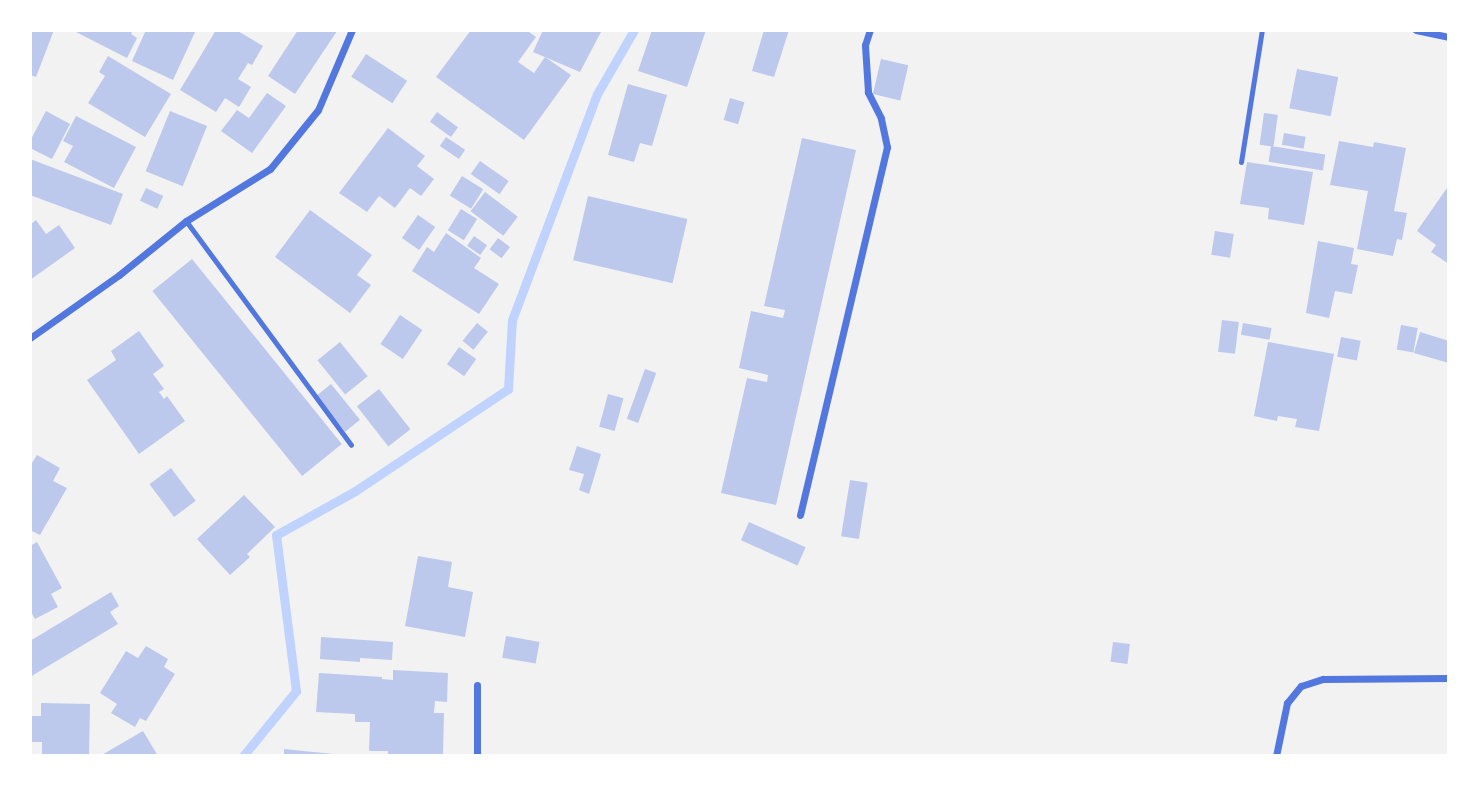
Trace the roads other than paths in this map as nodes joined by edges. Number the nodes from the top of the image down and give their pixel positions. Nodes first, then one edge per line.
1 (352, 30) edge
2 (870, 30) edge
3 (1262, 30) edge
4 (1416, 30) edge
5 (1449, 37) edge
6 (1241, 162) dead end
7 (186, 221) junction
8 (30, 338) edge
9 (351, 445) dead end
10 (800, 514) dead end
11 (1449, 678) edge
12 (477, 685) dead end
13 (477, 756) edge
14 (1276, 756) edge

1 - 7 street
2 - 10 street
3 - 6 lane
4 - 5 street
7 - 8 street
7 - 9 lane
11 - 14 street
12 - 13 street

